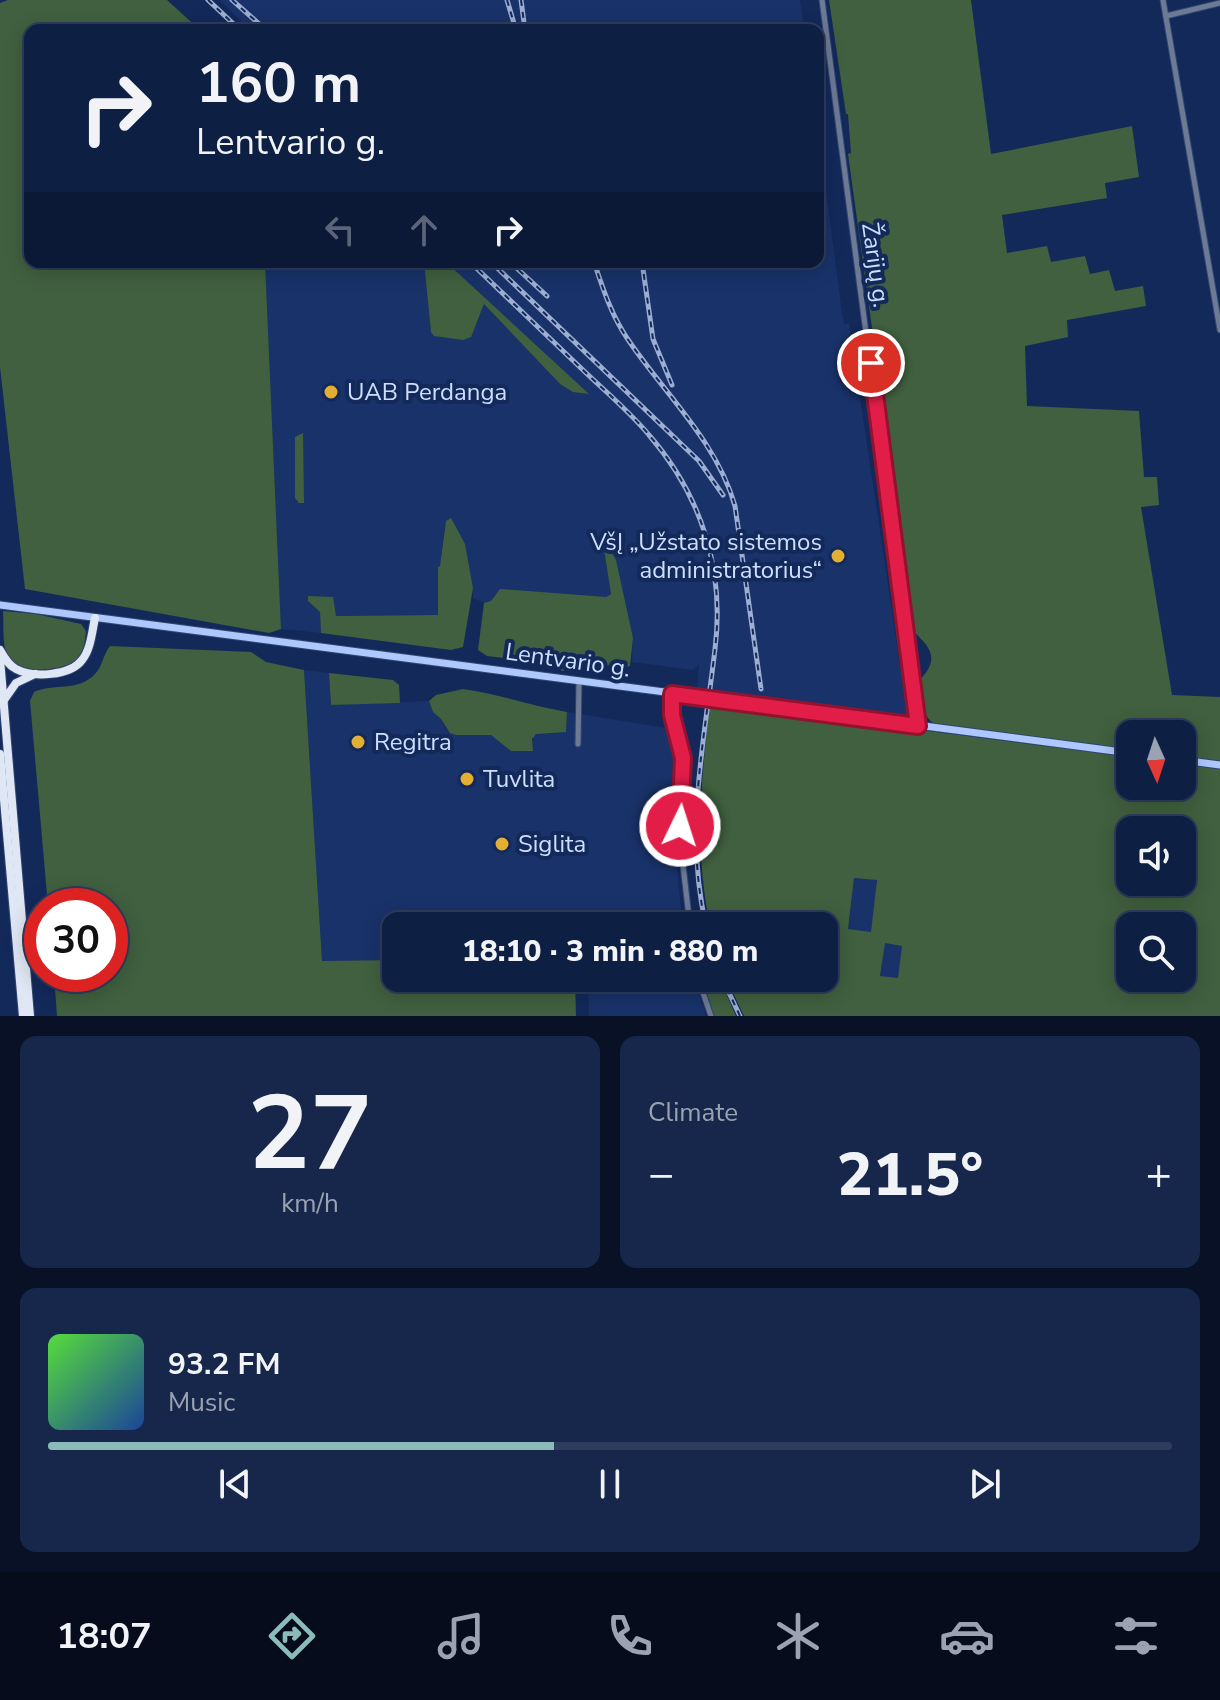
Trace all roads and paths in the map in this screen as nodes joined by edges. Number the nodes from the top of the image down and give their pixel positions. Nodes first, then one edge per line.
1 (822, 0) edge
2 (1163, 0) edge
3 (1220, 3) edge
4 (1166, 16) junction
5 (1218, 301) edge
6 (1220, 330) edge
7 (0, 605) edge
8 (95, 618) junction
9 (0, 650) edge
10 (0, 659) edge
11 (35, 674) junction
12 (579, 682) junction
13 (672, 694) junction
14 (3, 701) junction
15 (918, 726) junction
16 (578, 744) dead end
17 (1116, 751) edge
18 (0, 754) edge
19 (1196, 762) edge
20 (1220, 765) edge
21 (688, 912) edge
22 (703, 992) edge
23 (23, 1016) edge
24 (30, 1016) edge
25 (711, 1016) edge

1 - 15 street, Žarijų g.
2 - 4 street
3 - 4 street
4 - 5 street
5 - 6 street
7 - 8 main road, Lentvario g.
8 - 11 highway
8 - 12 main road, Lentvario g.
9 - 11 highway
10 - 14 highway
11 - 14 highway
12 - 13 main road, Lentvario g.
12 - 16 street
13 - 15 main road, Lentvario g.
13 - 21 street
14 - 24 highway
15 - 17 main road, Lentvario g.
18 - 23 highway
19 - 20 main road
22 - 25 street

